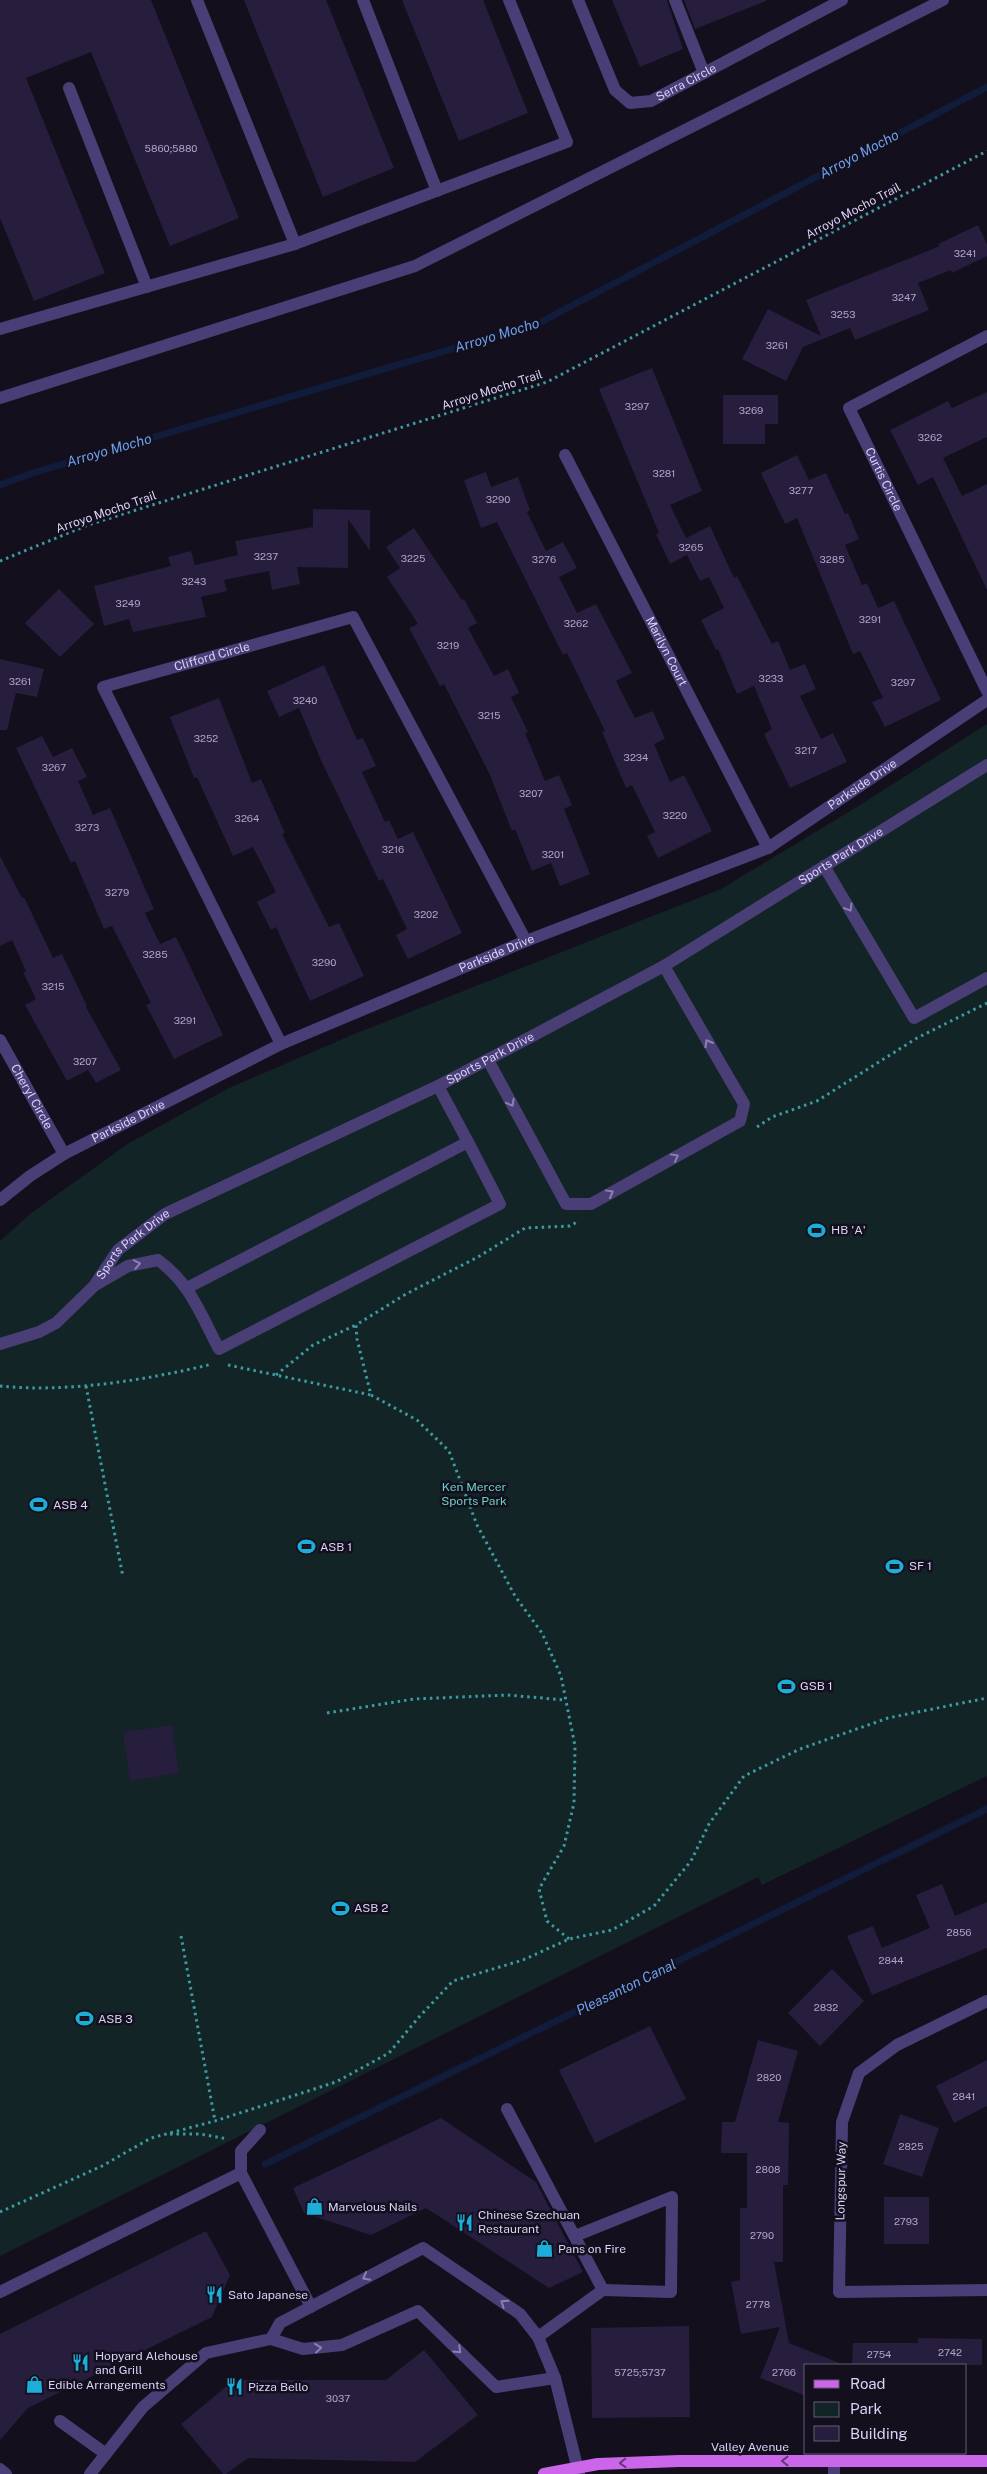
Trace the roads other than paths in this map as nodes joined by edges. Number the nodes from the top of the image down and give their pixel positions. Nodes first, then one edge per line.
1 (196, 0) edge
2 (363, 0) edge
3 (510, 0) edge
4 (578, 0) edge
5 (675, 0) edge
6 (842, 0) edge
7 (943, 0) edge
8 (704, 73) junction
9 (69, 88) dead end
10 (437, 191) junction
11 (295, 244) junction
12 (147, 287) junction
13 (0, 329) edge
14 (987, 336) edge
15 (0, 398) edge
16 (565, 455) dead end
17 (987, 691) edge
18 (987, 700) edge
19 (987, 765) edge
20 (768, 848) junction
21 (824, 866) junction
22 (526, 941) junction
23 (664, 966) junction
24 (987, 978) edge
25 (0, 1040) edge
26 (281, 1044) junction
27 (488, 1060) junction
28 (438, 1086) junction
29 (468, 1142) junction
30 (64, 1154) junction
31 (0, 1200) edge
32 (94, 1286) junction
33 (187, 1288) junction
34 (0, 1344) edge
35 (987, 2001) edge
36 (507, 2109) dead end
37 (260, 2130) dead end
38 (241, 2173) junction
39 (575, 2236) junction
40 (603, 2290) junction
41 (987, 2290) edge
42 (0, 2292) edge
43 (311, 2307) junction
44 (538, 2337) junction
45 (271, 2339) junction
46 (555, 2378) junction
47 (60, 2421) dead end
48 (106, 2454) junction
49 (987, 2461) edge
50 (834, 2468) edge
51 (0, 2470) edge
52 (579, 2471) edge
53 (6, 2474) edge
54 (90, 2474) edge
55 (544, 2474) edge

1 - 11 street
2 - 10 street
3 - 10 street
4 - 8 street, Serra Circle
5 - 8 street
6 - 8 street, Serra Circle
7 - 15 street
9 - 12 street
10 - 11 street
11 - 12 street
12 - 13 street
14 - 17 street, Curtis Circle
16 - 20 street, Marilyn Court
18 - 20 street, Parkside Drive
19 - 21 street, Sports Park Drive
20 - 22 street, Parkside Drive
21 - 23 street, Sports Park Drive
21 -> 24 street
22 - 26 street, Parkside Drive
22 - 26 street, Clifford Circle
23 - 27 street, Sports Park Drive
27 -> 23 street
25 - 30 street, Cheryl Circle
26 - 30 street, Parkside Drive
27 - 28 street, Sports Park Drive
28 - 29 street
28 - 32 street, Sports Park Drive
29 - 33 street
29 - 33 street
30 - 31 street, Parkside Drive
32 -> 33 street
32 - 34 street, Sports Park Drive
35 - 41 street, Longspur Way
36 - 39 street
37 - 38 street
38 - 42 street
38 - 43 street
39 - 40 street
39 - 40 street
40 - 44 street
44 -> 43 street
43 - 45 street
44 - 46 street
45 -> 46 street
45 - 48 street
46 - 52 street
47 - 48 street
48 - 54 street
49 - 50 main road, Valley Avenue
50 -> 52 main road, Valley Avenue
51 - 53 street
52 - 55 main road, Valley Avenue

